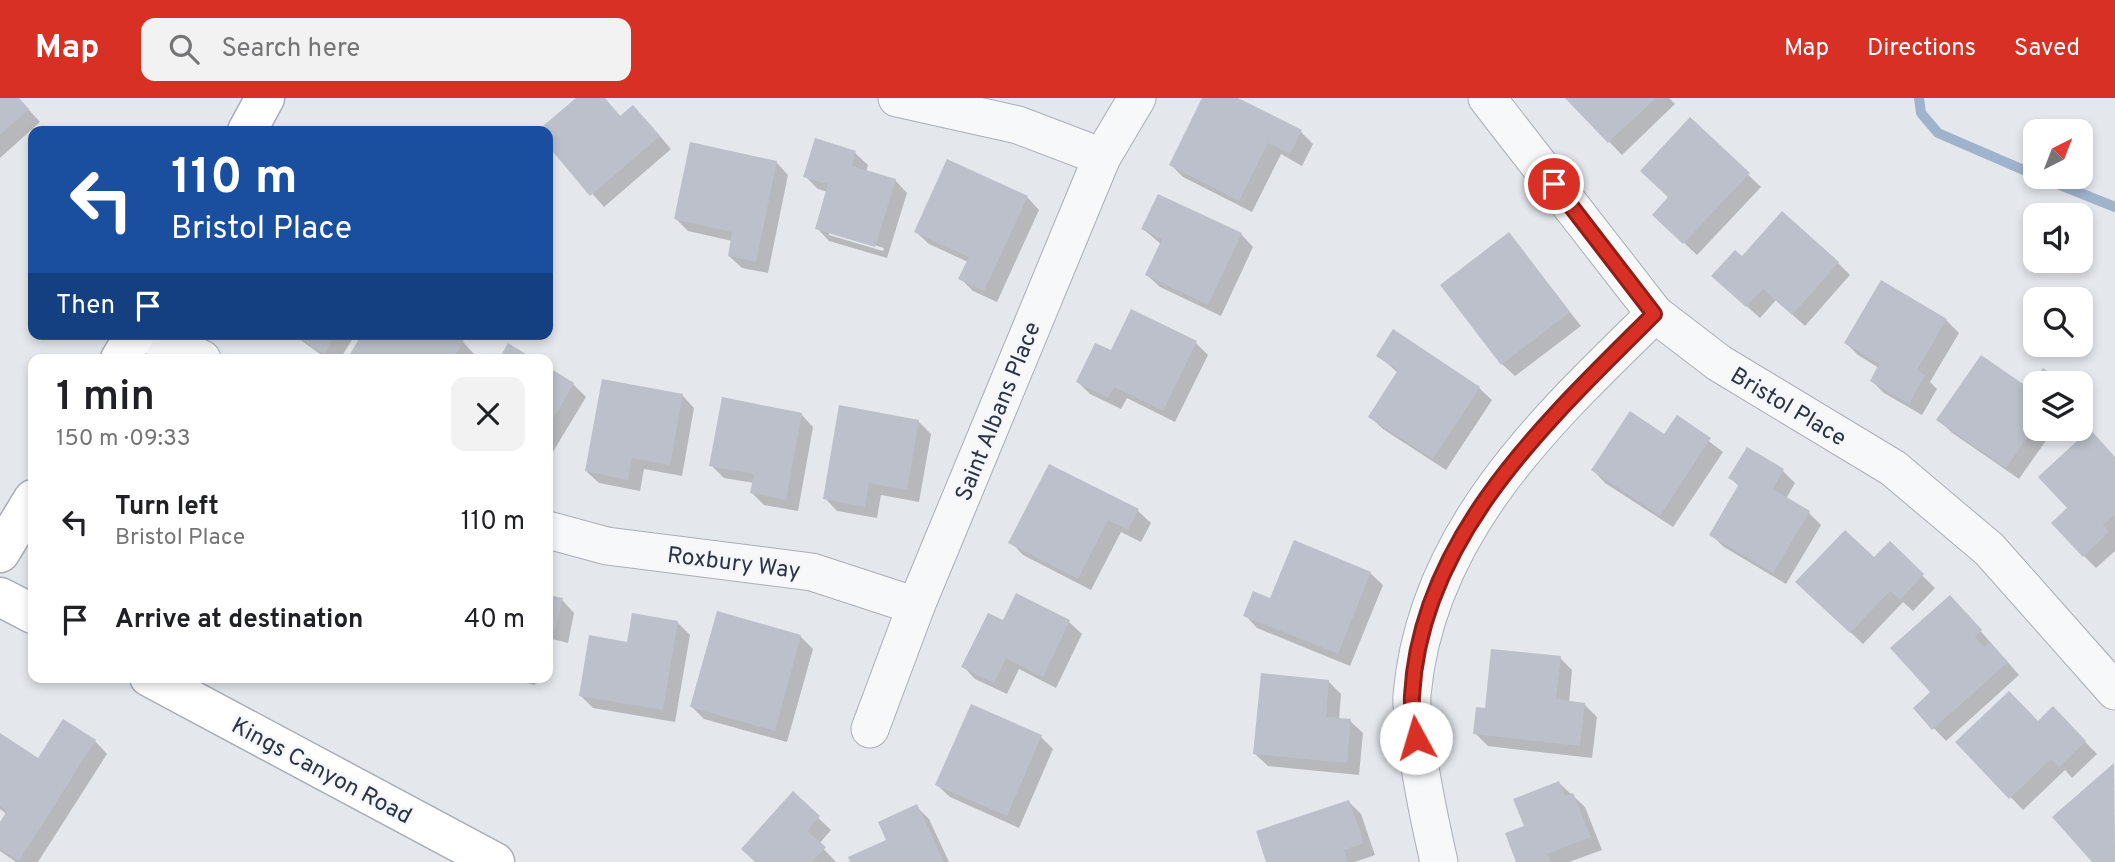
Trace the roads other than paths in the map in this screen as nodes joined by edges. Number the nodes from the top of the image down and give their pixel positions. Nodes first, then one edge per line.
1 (265, 98) edge
2 (897, 98) edge
3 (1137, 98) edge
4 (1487, 98) edge
5 (250, 126) edge
6 (1102, 157) junction
7 (1654, 314) junction
8 (161, 340) edge
9 (191, 354) edge
10 (28, 507) edge
11 (553, 531) edge
12 (0, 553) edge
13 (0, 597) edge
14 (916, 606) junction
15 (28, 611) edge
16 (160, 683) edge
17 (2115, 691) edge
18 (870, 729) dead end
19 (495, 862) edge
20 (1439, 862) edge

1 - 5 street
2 - 6 street
3 - 6 street, Saint Albans Place
4 - 7 street, Bristol Place
6 - 14 street, Saint Albans Place
7 - 17 street, Bristol Place
7 - 20 street
8 - 9 street
10 - 12 street
11 - 14 street, Roxbury Way
13 - 15 street
14 - 18 street, Saint Albans Place
16 - 19 street, Kings Canyon Road

